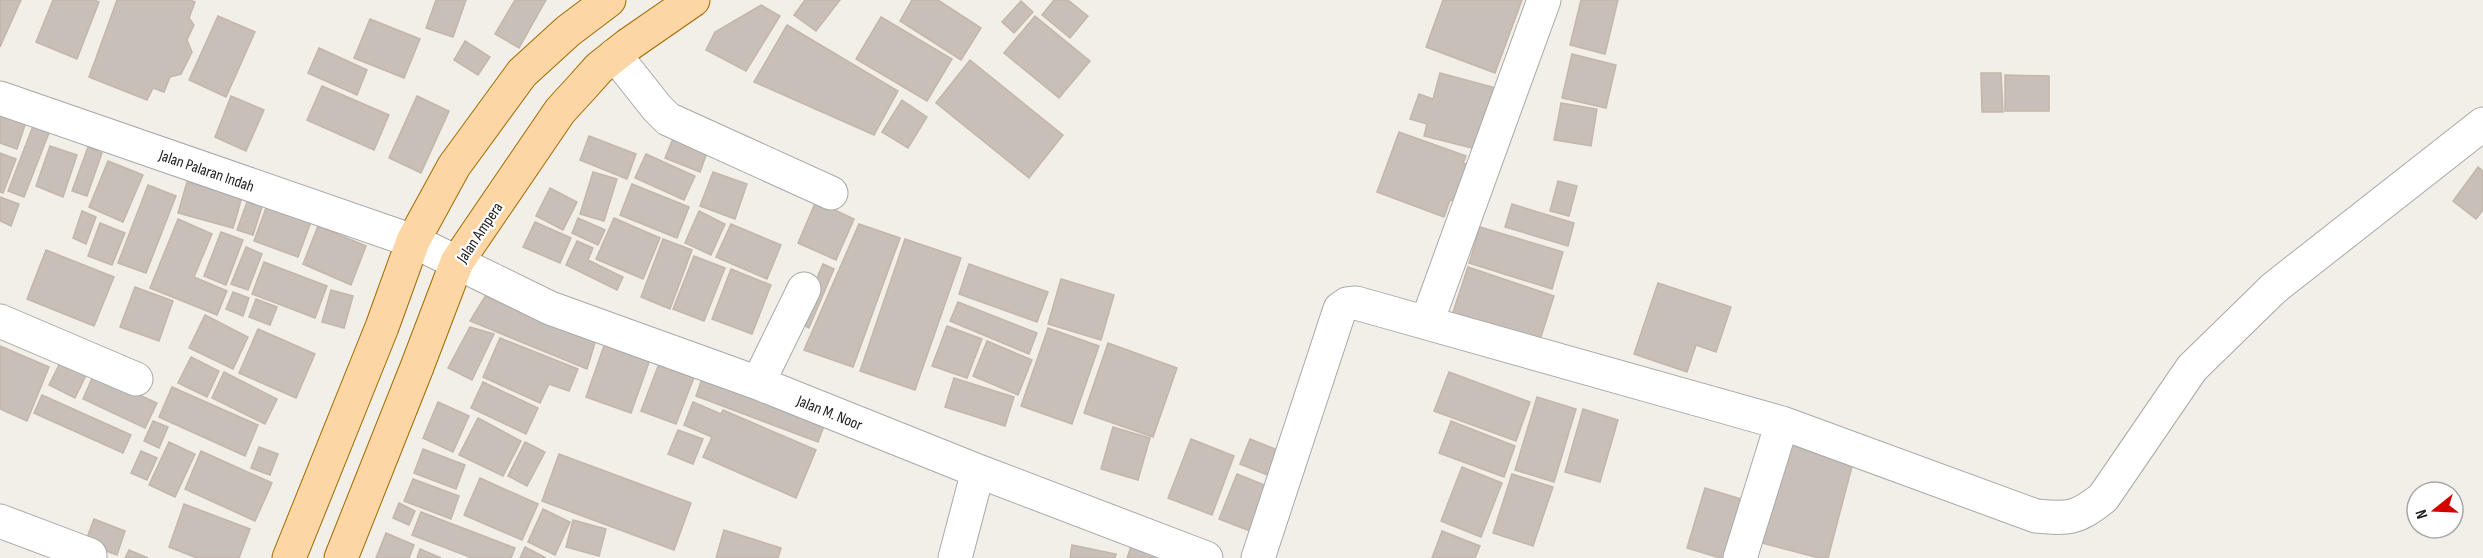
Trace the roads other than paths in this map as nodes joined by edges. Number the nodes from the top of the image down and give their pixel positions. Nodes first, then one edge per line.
1 (693, 0) edge
2 (1544, 0) edge
3 (589, 6) edge
4 (615, 56) junction
5 (0, 98) edge
6 (2483, 124) edge
7 (831, 194) dead end
8 (413, 241) junction
9 (457, 262) junction
10 (804, 289) dead end
11 (0, 321) edge
12 (1427, 322) junction
13 (136, 378) dead end
14 (758, 383) junction
15 (1782, 423) junction
16 (978, 471) junction
17 (0, 521) edge
18 (90, 555) dead end
19 (289, 558) edge
20 (341, 558) edge
21 (955, 558) edge
22 (1206, 558) edge
23 (1258, 558) edge
24 (1740, 558) edge

1 - 4 main road, Jalan Ampera
2 - 12 street
3 - 8 main road
4 - 7 street
4 - 9 main road, Jalan Ampera
5 - 8 street, Jalan Palaran Indah
6 - 15 street
8 - 9 street, Jalan Palaran Indah
8 - 19 main road
9 - 14 street, Jalan M. Noor
9 - 20 main road, Jalan Ampera
10 - 14 street
11 - 13 street
12 - 15 street
12 - 23 street
14 - 16 street, Jalan M. Noor
15 - 24 street
16 - 21 street
16 - 22 street, Jalan M. Noor
17 - 18 street

